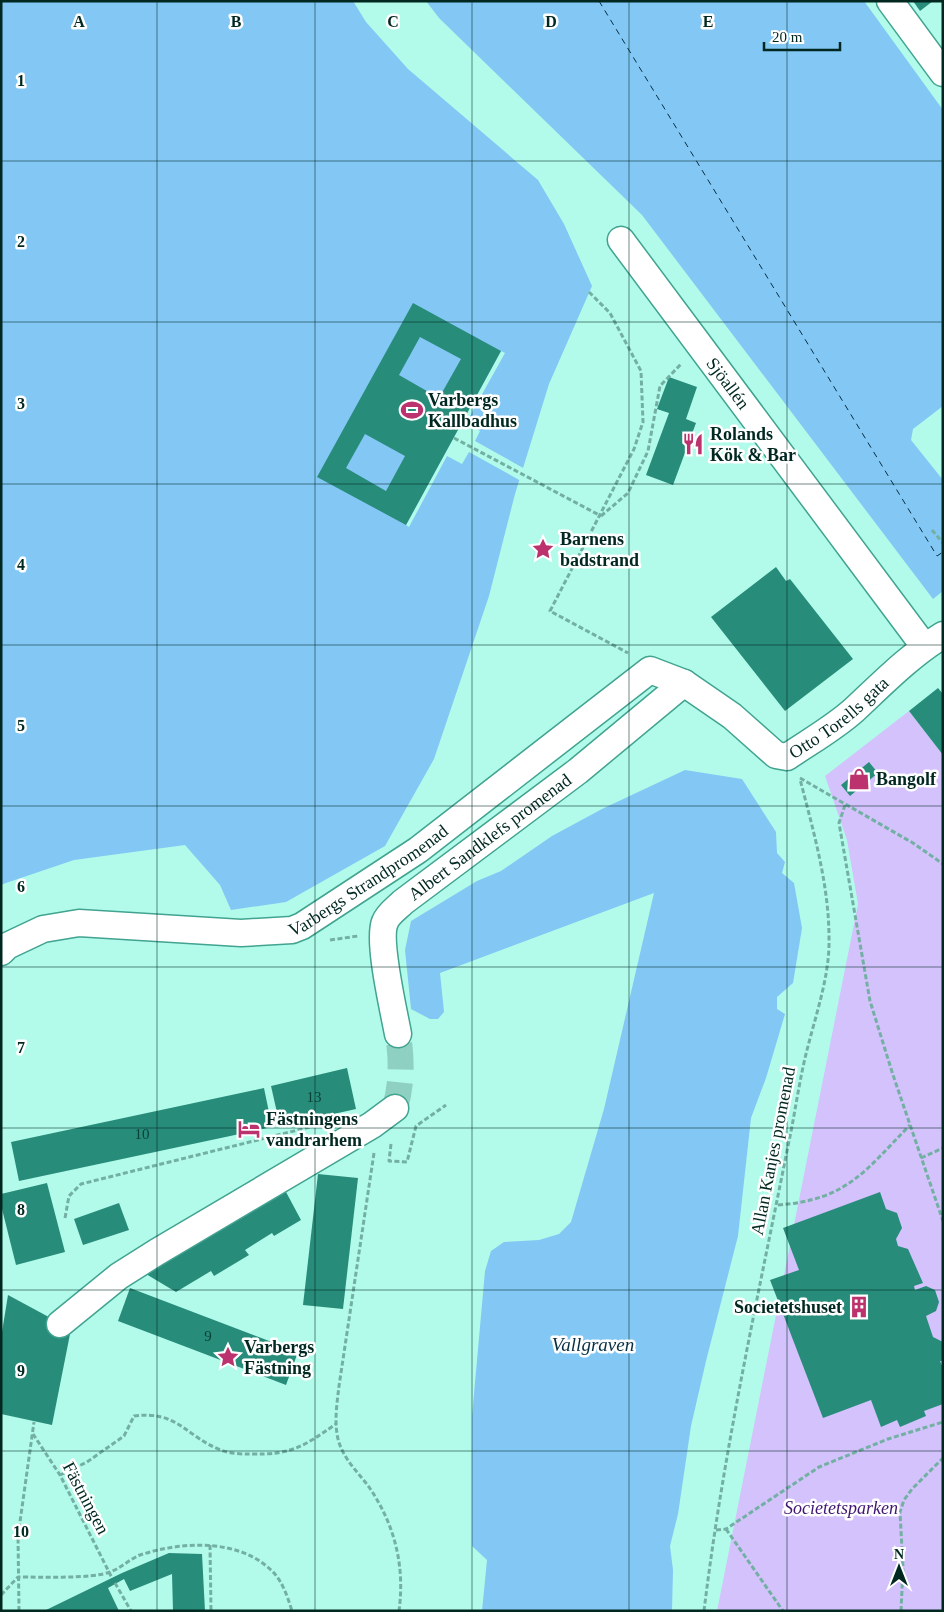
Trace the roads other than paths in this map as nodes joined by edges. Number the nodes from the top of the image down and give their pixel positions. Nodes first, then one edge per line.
1 (890, 1) edge
2 (943, 73) edge
3 (621, 240) dead end
4 (933, 641) edge
5 (684, 683) junction
6 (1, 952) edge
7 (398, 1034) tunnel mouth
8 (395, 1108) tunnel mouth
9 (60, 1324) dead end

1 - 2 street
3 - 4 street, Sjöallén
4 - 5 street, Otto Torells gata
5 - 6 street, Varbergs Strandpromenad
5 - 7 street, Albert Sandklefs promenad
8 - 9 street

